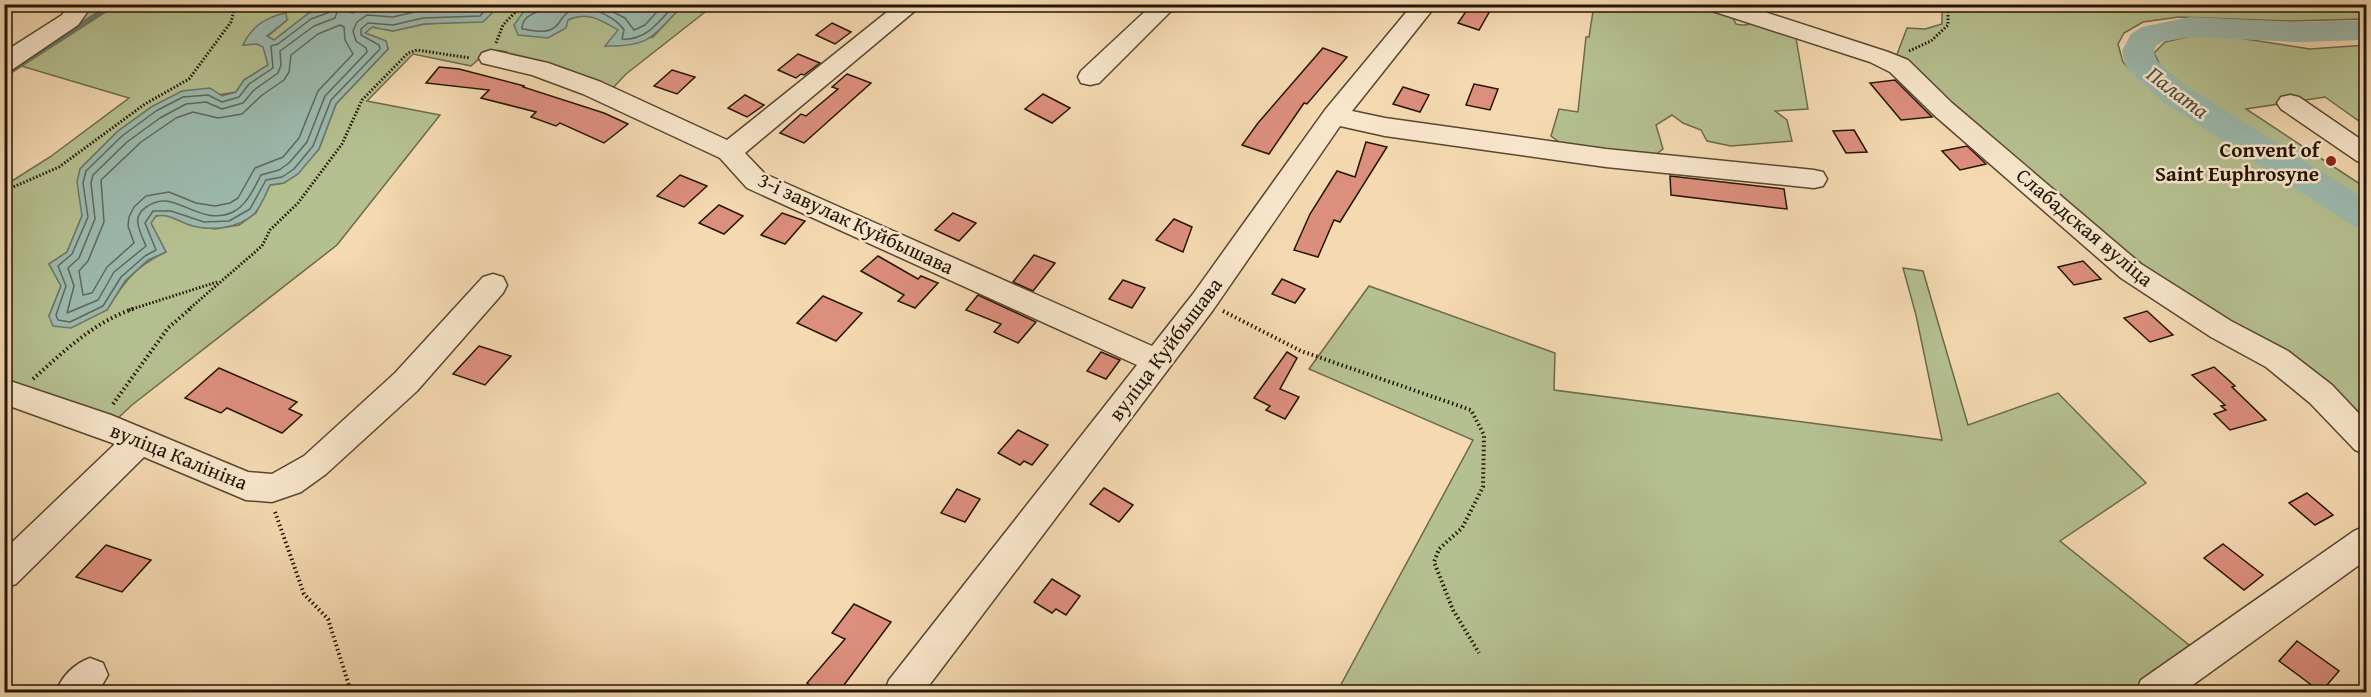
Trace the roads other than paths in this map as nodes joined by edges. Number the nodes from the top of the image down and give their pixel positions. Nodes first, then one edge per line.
1 (912, 4) edge
2 (1167, 4) edge
3 (1426, 4) edge
4 (1714, 4) edge
5 (76, 12) edge
6 (491, 58) road end
7 (4, 63) edge
8 (1090, 76) dead end
9 (2290, 103) dead end
10 (1334, 116) junction
11 (729, 152) junction
12 (2367, 155) edge
13 (1814, 179) dead end
14 (493, 285) dead end
15 (1157, 361) junction
16 (10, 393) edge
17 (140, 440) junction
18 (2367, 441) edge
19 (2367, 541) edge
20 (4, 573) edge
21 (902, 693) edge
22 (2154, 693) edge

1 - 11 street
2 - 8 street
3 - 10 street, вуліца Куйбышава
4 - 18 street, Слабадская вуліца
5 - 7 street
6 - 11 street, 3-і завулак Куйбышава
9 - 12 street
10 - 13 street
10 - 15 street, вуліца Куйбышава
11 - 15 street, 3-і завулак Куйбышава
14 - 17 street, вуліца Калініна
15 - 21 street, вуліца Куйбышава
16 - 17 street, вуліца Калініна
17 - 20 street
19 - 22 street

